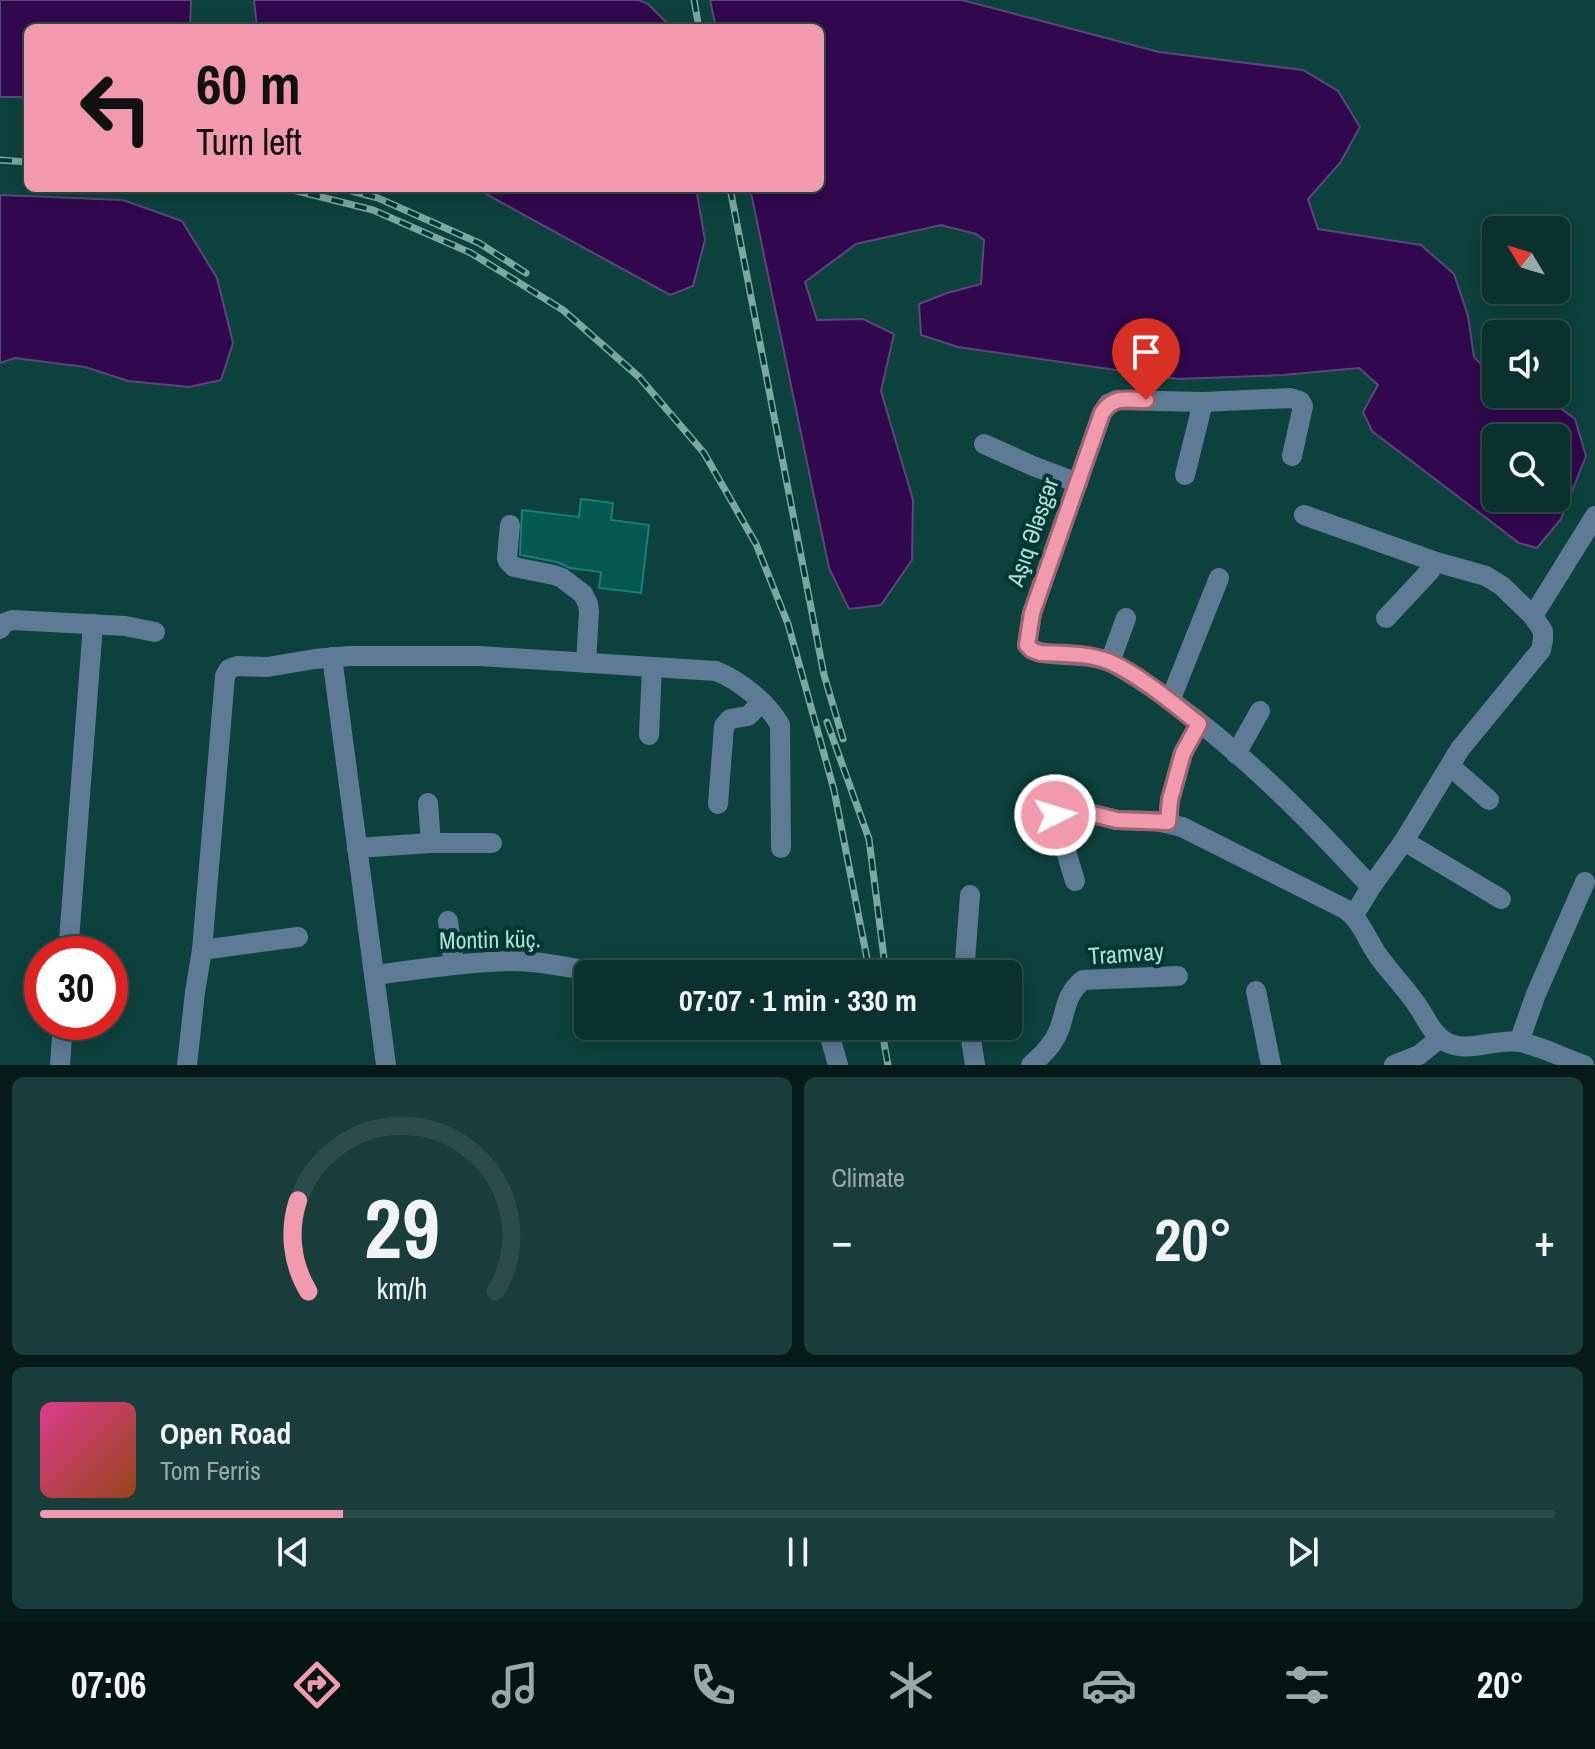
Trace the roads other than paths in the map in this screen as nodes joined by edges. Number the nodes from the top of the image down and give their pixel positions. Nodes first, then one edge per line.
1 (1203, 402) junction
2 (984, 444) dead end
3 (1292, 456) dead end
4 (1185, 475) dead end
5 (1078, 483) junction
6 (1304, 515) dead end
7 (1595, 516) edge
8 (510, 525) dead end
9 (1436, 562) junction
10 (1219, 578) dead end
11 (1533, 616) junction
12 (1126, 618) dead end
13 (1386, 618) dead end
14 (93, 624) junction
15 (0, 629) edge
16 (155, 632) dead end
17 (332, 657) junction
18 (1110, 662) junction
19 (586, 663) junction
20 (652, 667) junction
21 (1170, 701) junction
22 (761, 703) junction
23 (1260, 711) dead end
24 (1199, 724) junction
25 (649, 735) dead end
26 (1236, 754) junction
27 (1450, 766) junction
28 (1489, 800) dead end
29 (428, 803) dead end
30 (718, 804) dead end
31 (1168, 822) junction
32 (1404, 841) junction
33 (431, 843) junction
34 (492, 843) dead end
35 (357, 848) junction
36 (781, 848) dead end
37 (1075, 881) dead end
38 (1585, 882) dead end
39 (1371, 887) junction
40 (970, 895) dead end
41 (1501, 899) dead end
42 (1354, 915) junction
43 (448, 921) dead end
44 (69, 936) edge
45 (298, 937) dead end
46 (202, 950) junction
47 (965, 960) edge
48 (454, 964) junction
49 (574, 969) edge
50 (375, 975) junction
51 (1178, 976) dead end
52 (1256, 991) dead end
53 (1440, 1038) junction
54 (62, 1040) edge
55 (831, 1040) edge
56 (971, 1040) edge
57 (1519, 1042) junction
58 (60, 1065) edge
59 (187, 1065) edge
60 (386, 1065) edge
61 (838, 1065) edge
62 (975, 1065) edge
63 (1031, 1065) edge
64 (1271, 1065) edge
65 (1394, 1065) edge
66 (1584, 1065) edge

1 - 3 street, Aşıq Ələsgər
1 - 4 street
1 - 5 street, Aşıq Ələsgər
2 - 5 street
5 - 18 street, Aşıq Ələsgər
6 - 9 street
7 - 11 street
8 - 19 street
9 - 11 street
9 - 13 street
10 - 21 street
11 - 27 street
12 - 18 street
14 - 15 street
14 - 16 street
14 - 44 street
17 - 19 street
17 - 35 street
17 - 46 street
18 - 21 street, Aşıq Ələsgər
19 - 20 street
20 - 22 street
20 - 25 street
21 - 24 street, Aşıq Ələsgər
22 - 30 street
22 - 36 street
23 - 26 street
24 - 26 street, Aşıq Ələsgər
24 - 31 street
26 - 39 street, Aşıq Ələsgər
27 - 28 street
27 - 32 street
29 - 33 street
31 - 37 street
31 - 42 street
32 - 39 street
32 - 41 street
33 - 34 street
33 - 35 street
35 - 50 street
38 - 57 street
39 - 42 street
40 - 47 street
42 - 53 street
43 - 48 street
45 - 46 street
46 - 59 street
48 - 49 street, Montin küç.
48 - 50 street, Montin küç.
50 - 60 street
51 - 63 street, Tramvay
52 - 64 street
53 - 57 street
53 - 65 street
54 - 58 street
55 - 61 street
56 - 62 street
57 - 66 street

